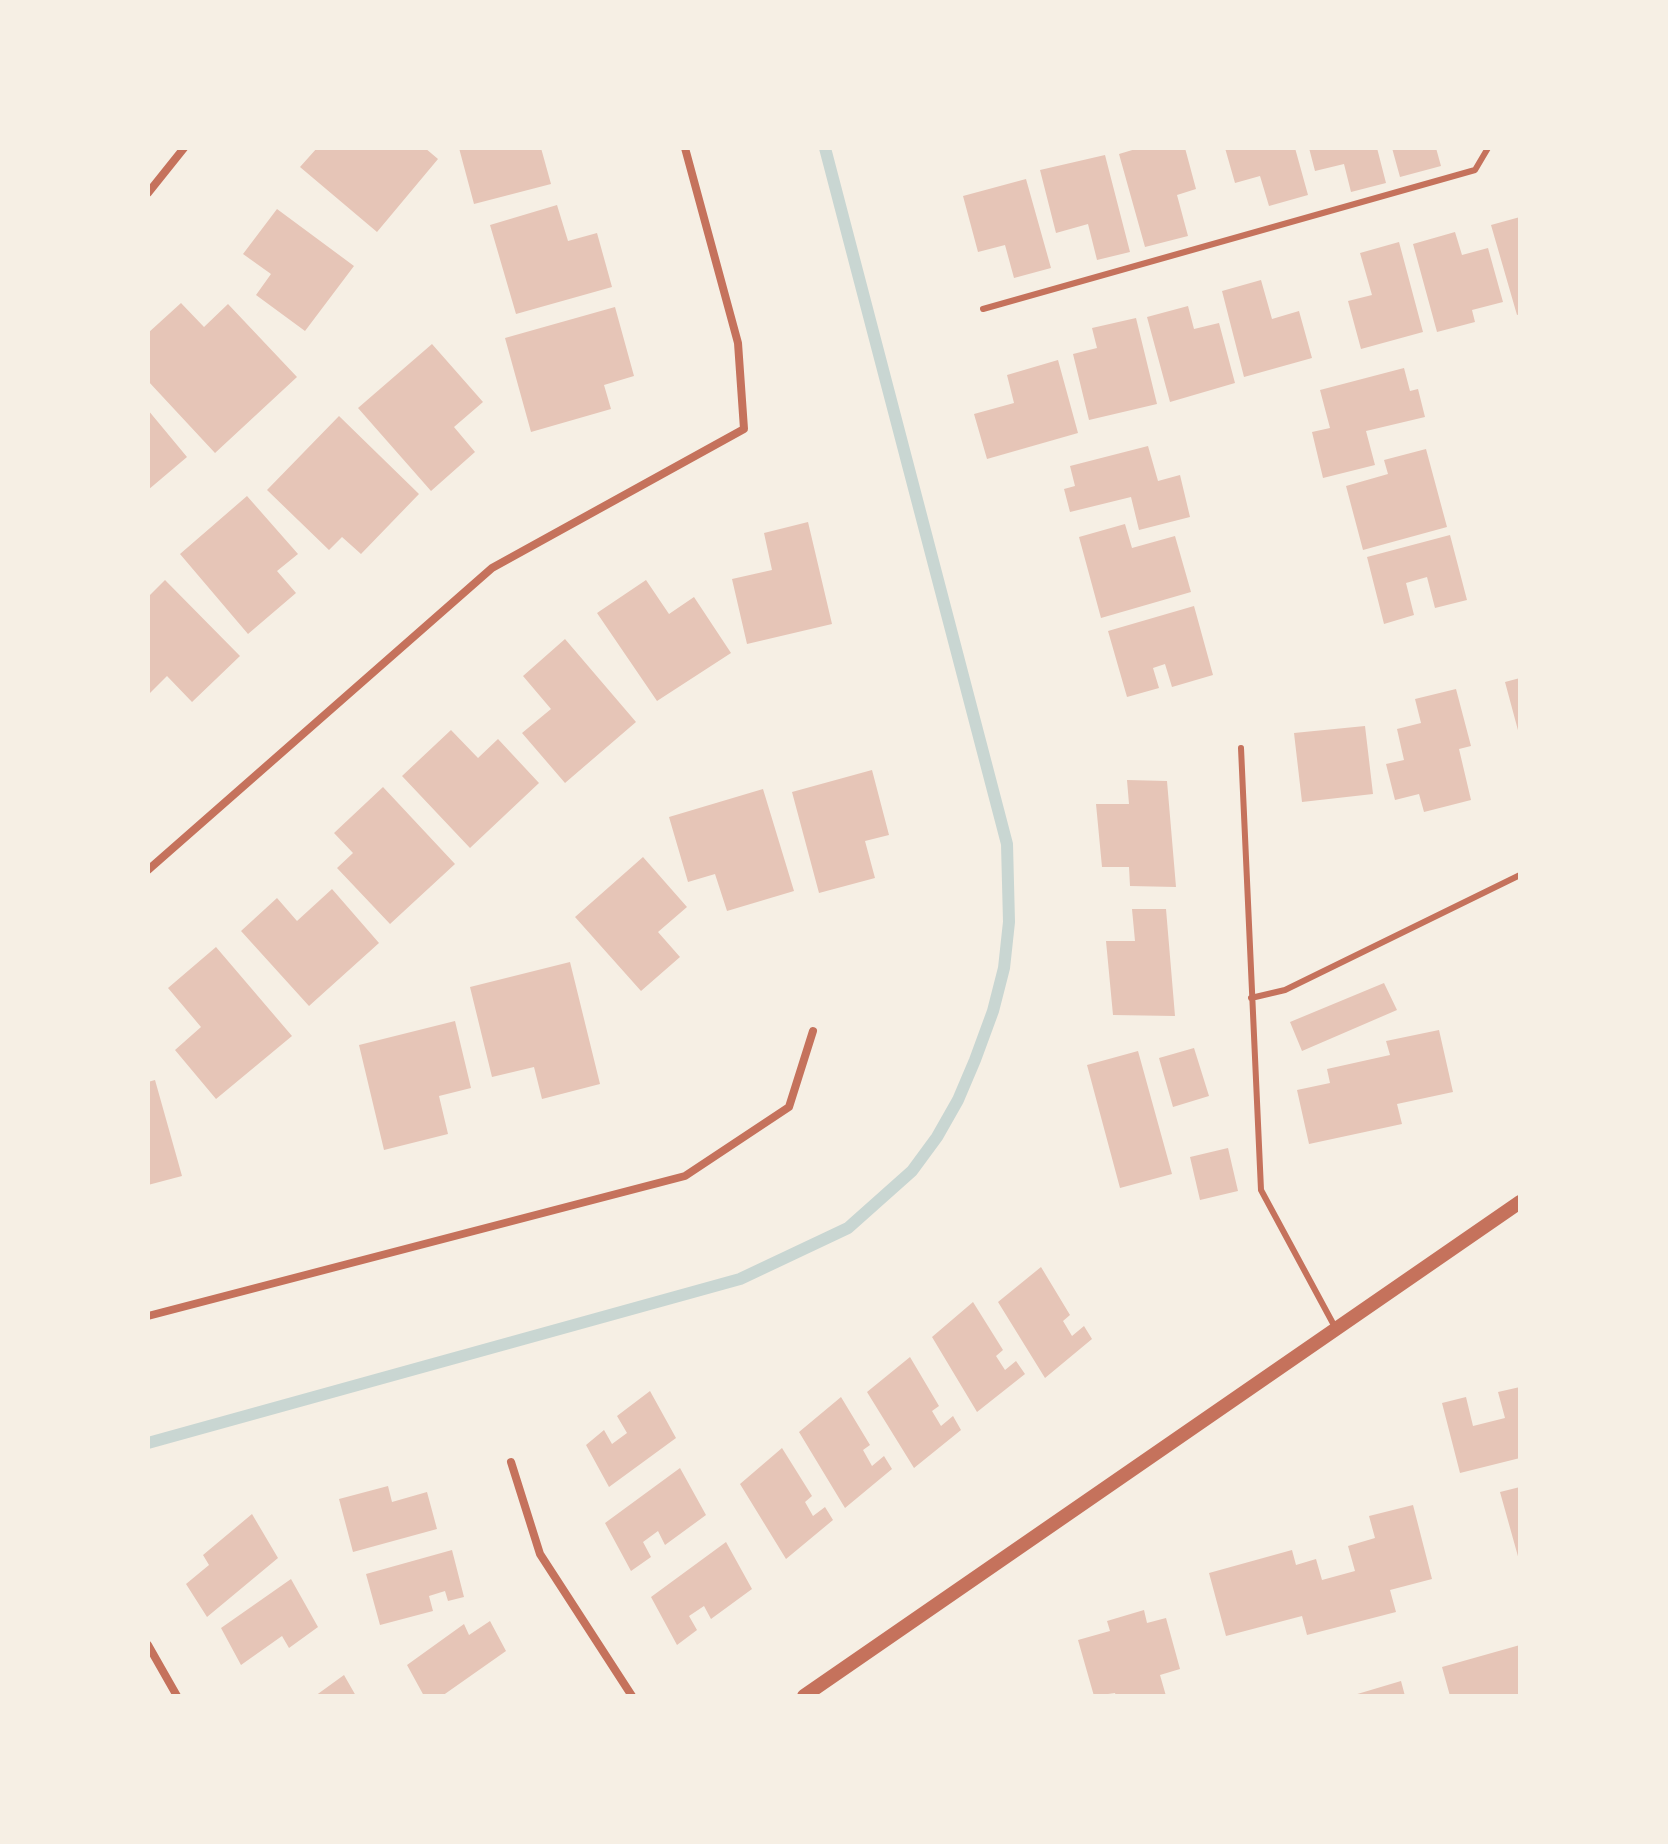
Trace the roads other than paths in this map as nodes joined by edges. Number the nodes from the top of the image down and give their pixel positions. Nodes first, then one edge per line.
1 (184, 148) edge
2 (685, 148) edge
3 (1488, 148) edge
4 (148, 193) edge
5 (983, 309) dead end
6 (1241, 748) dead end
7 (148, 870) edge
8 (1520, 875) edge
9 (1251, 998) junction
10 (813, 1031) dead end
11 (1520, 1202) edge
12 (148, 1316) edge
13 (1336, 1330) junction
14 (511, 1462) dead end
15 (148, 1645) edge
16 (177, 1696) edge
17 (632, 1696) edge
18 (804, 1696) edge

1 - 4 street
2 - 7 street
3 - 5 lane
6 - 9 lane
8 - 9 lane
9 - 13 lane
10 - 12 street
11 - 13 street
13 - 18 street
14 - 17 street
15 - 16 street

